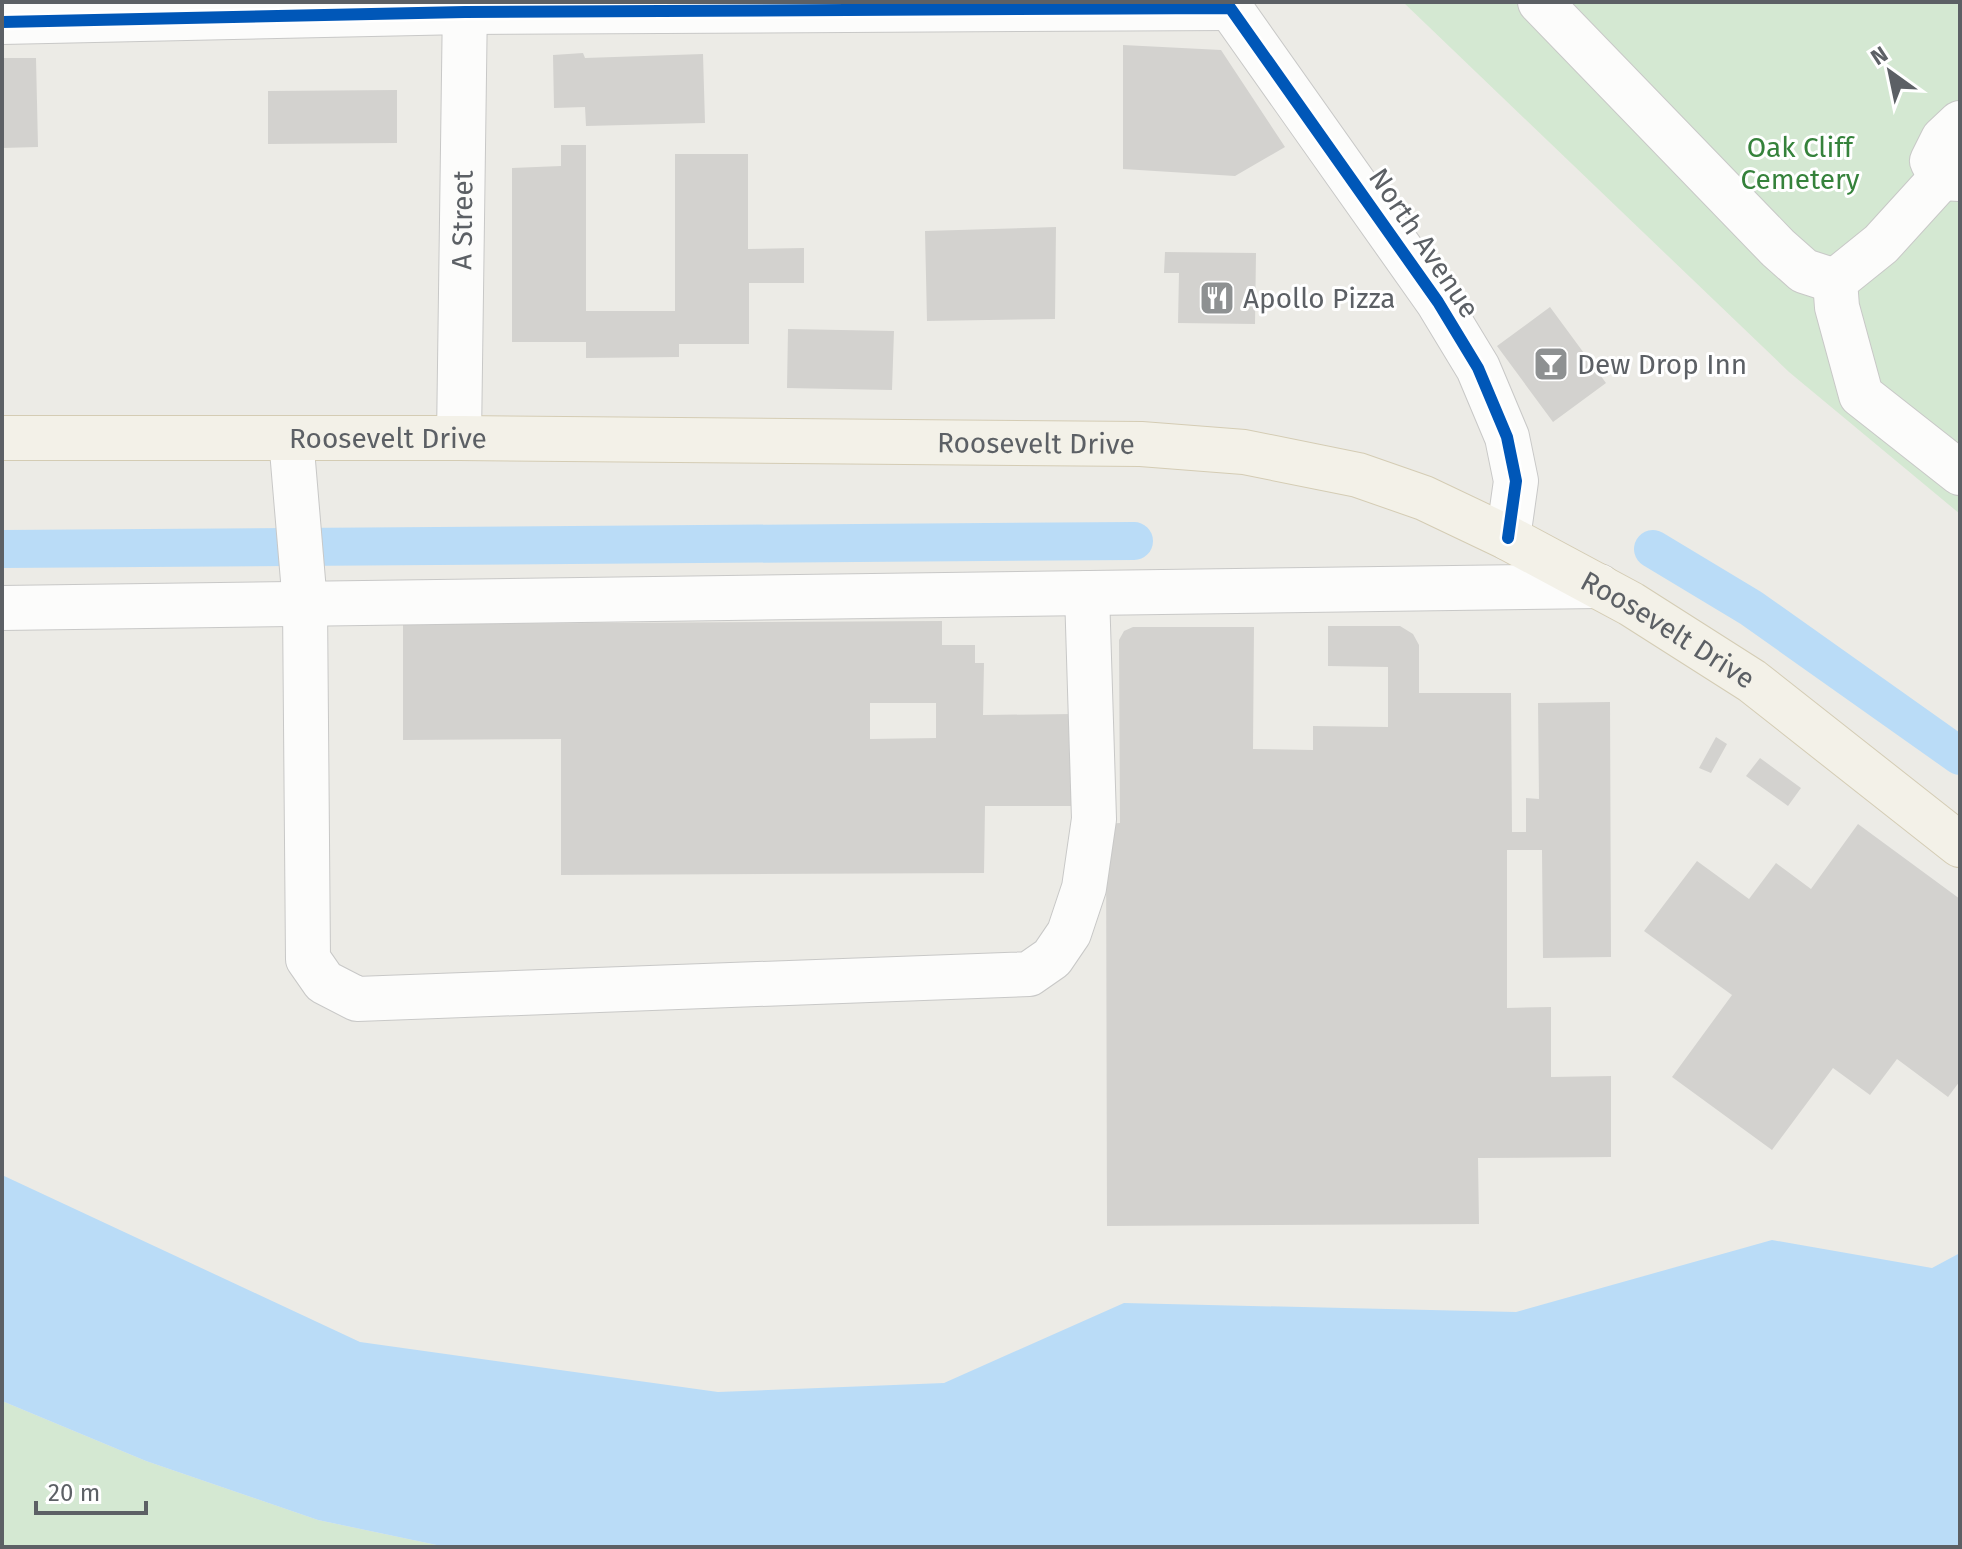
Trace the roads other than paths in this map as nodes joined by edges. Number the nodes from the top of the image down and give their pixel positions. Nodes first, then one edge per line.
1 (1540, 2) edge
2 (1228, 5) edge
3 (465, 7) edge
4 (2, 22) edge
5 (1960, 123) edge
6 (1951, 179) edge
7 (1835, 281) junction
8 (2, 438) edge
9 (459, 438) junction
10 (292, 458) junction
11 (1960, 473) edge
12 (1508, 538) junction
13 (1599, 586) junction
14 (304, 593) junction
15 (1087, 593) junction
16 (2, 608) edge
17 (1960, 845) edge

1 - 7 street
2 - 3 street
2 - 12 street, North Avenue
3 - 4 street
3 - 9 street, A Street
5 - 6 street
6 - 7 street
7 - 11 street
8 - 10 main road, Roosevelt Drive
9 - 10 main road, Roosevelt Drive
9 - 12 main road, Roosevelt Drive
10 - 14 street
12 - 13 main road, Roosevelt Drive
13 - 15 street
13 - 17 main road, Roosevelt Drive
14 - 15 street
14 - 15 street
14 - 16 street

